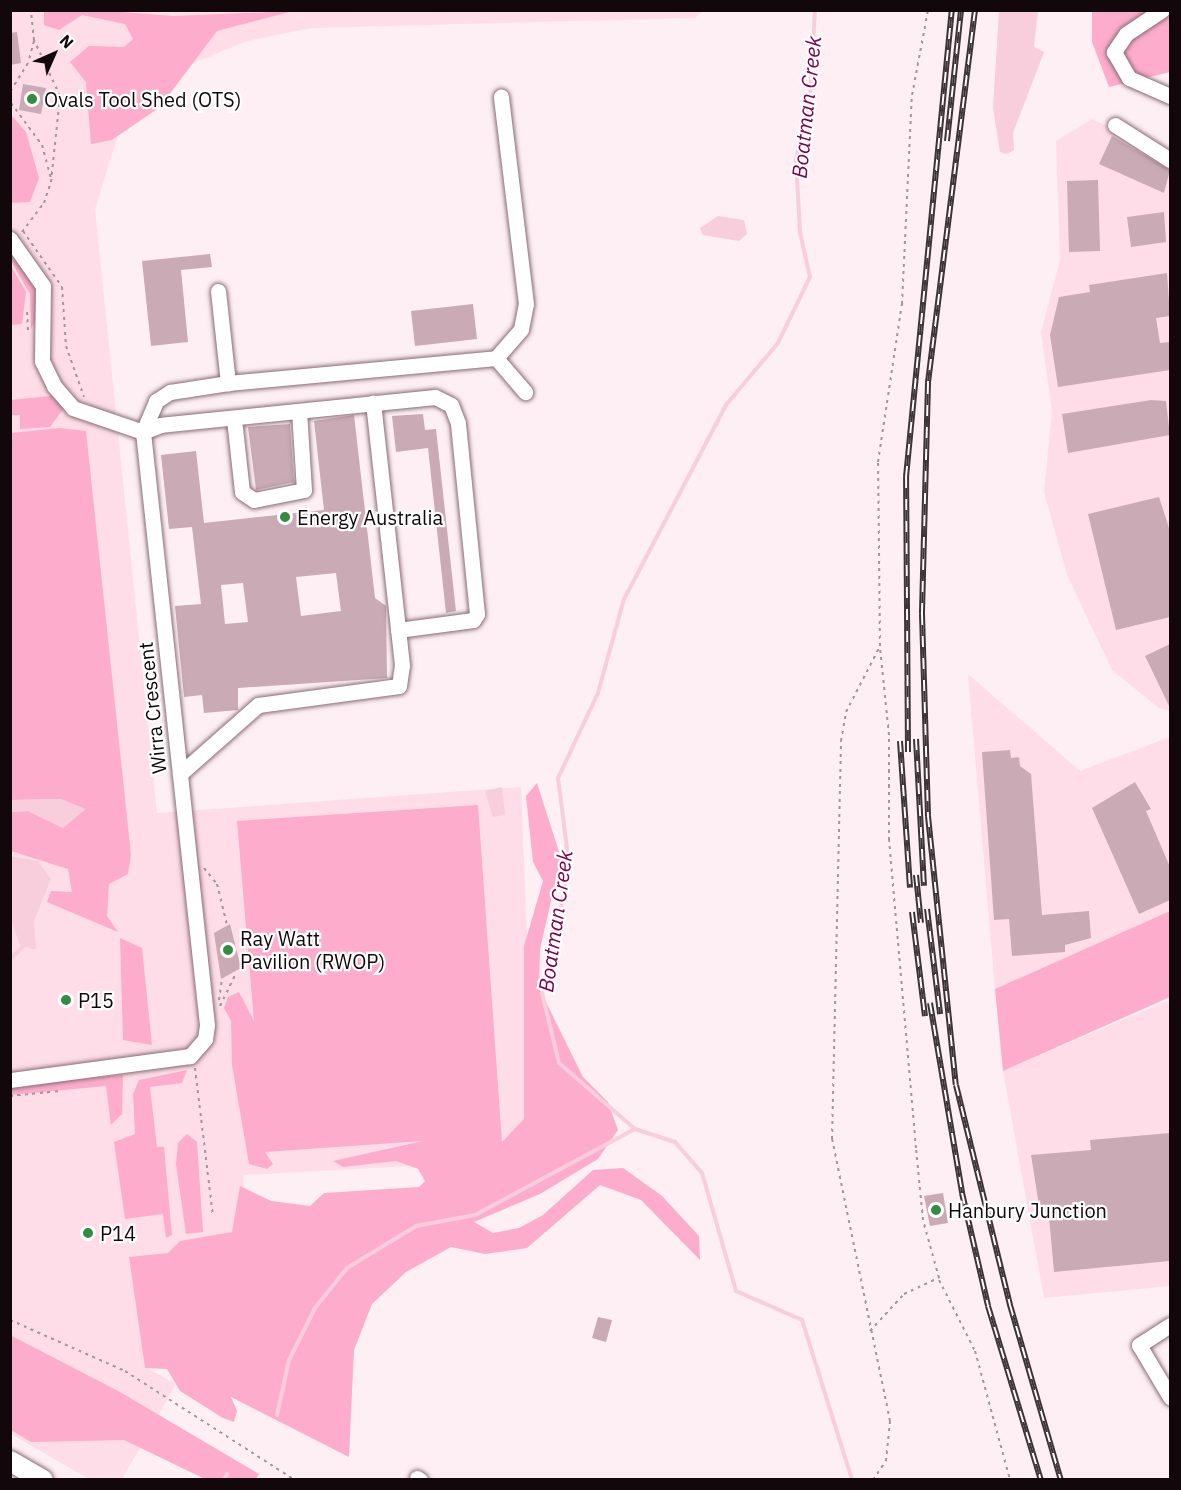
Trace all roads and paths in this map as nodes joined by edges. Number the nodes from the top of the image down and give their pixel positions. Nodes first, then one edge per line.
1 (31, 10) edge
2 (928, 10) edge
3 (1162, 10) edge
4 (34, 40) junction
5 (501, 96) dead end
6 (1170, 96) edge
7 (1115, 124) dead end
8 (1170, 160) edge
9 (51, 182) junction
10 (16, 237) edge
11 (218, 291) dead end
12 (29, 304) dead end
13 (30, 339) dead end
14 (496, 357) junction
15 (228, 383) junction
16 (525, 392) dead end
17 (87, 403) dead end
18 (373, 403) junction
19 (298, 411) junction
20 (234, 419) junction
21 (143, 432) junction
22 (398, 630) junction
23 (880, 646) junction
24 (180, 774) junction
25 (190, 865) junction
26 (227, 925) dead end
27 (235, 975) dead end
28 (222, 979) dead end
29 (220, 996) dead end
30 (206, 1012) junction
31 (193, 1054) junction
32 (10, 1080) edge
33 (60, 1090) dead end
34 (10, 1096) edge
35 (213, 1217) dead end
36 (939, 1278) junction
37 (10, 1320) edge
38 (1170, 1325) edge
39 (870, 1331) junction
40 (1170, 1398) edge
41 (10, 1461) edge
42 (43, 1479) edge
43 (295, 1479) edge
44 (873, 1479) edge
45 (1010, 1479) edge

1 - 4 path
2 - 23 path
3 - 6 lane
4 - 9 path
4 - 9 path
5 - 14 lane
7 - 8 lane
9 - 10 path
10 - 17 path
10 - 21 lane
11 - 15 lane
12 - 13 path
14 - 15 lane
14 - 16 lane
15 - 21 lane
18 - 19 lane
18 - 22 lane
18 - 22 lane
19 - 20 lane
19 - 20 lane
20 - 21 lane
21 - 24 lane, Wirra Crescent
22 - 24 lane
23 - 36 path
23 - 39 path
24 - 25 lane, Wirra Crescent
25 - 26 path
25 - 30 lane, Wirra Crescent
27 - 30 path
28 - 29 path
30 - 31 lane, Wirra Crescent
31 - 32 lane
31 - 35 path
33 - 34 path
36 - 39 path
36 - 45 path
37 - 43 path
38 - 40 lane
39 - 44 path
41 - 42 main road

